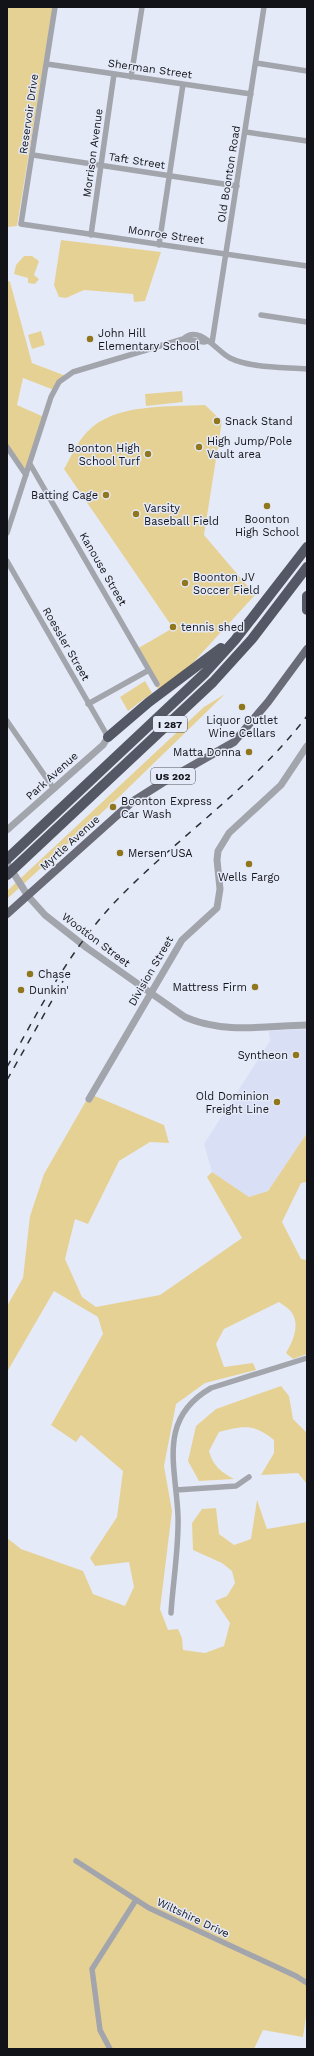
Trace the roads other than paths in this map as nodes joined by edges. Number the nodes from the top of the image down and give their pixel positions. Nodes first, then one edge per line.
1 (55, 7) edge
2 (142, 7) edge
3 (264, 7) edge
4 (256, 63) junction
5 (46, 64) junction
6 (307, 71) edge
7 (114, 74) junction
8 (131, 77) junction
9 (183, 84) junction
10 (251, 94) junction
11 (246, 132) junction
12 (307, 141) edge
13 (33, 155) junction
14 (100, 165) junction
15 (169, 176) junction
16 (237, 186) junction
17 (21, 224) joint
18 (91, 235) junction
19 (159, 244) junction
20 (227, 254) junction
21 (307, 266) edge
22 (262, 315) dead end
23 (307, 322) edge
24 (210, 342) junction
25 (307, 367) edge
26 (7, 447) edge
27 (30, 464) junction
28 (26, 475) junction
29 (7, 533) edge
30 (307, 546) edge
31 (7, 560) edge
32 (307, 567) edge
33 (307, 596) edge
34 (307, 610) edge
35 (235, 640) junction
36 (307, 649) edge
37 (149, 670) junction
38 (157, 684) dead end
39 (88, 704) junction
40 (7, 721) edge
41 (108, 737) junction
42 (307, 746) edge
43 (54, 789) junction
44 (7, 830) edge
45 (10, 861) edge
46 (7, 875) edge
47 (28, 896) junction
48 (7, 914) edge
49 (152, 994) junction
50 (307, 1025) edge
51 (89, 1099) dead end
52 (307, 1358) edge
53 (249, 1477) dead end
54 (176, 1490) junction
55 (171, 1613) dead end
56 (76, 1861) dead end
57 (136, 1900) junction
58 (307, 1983) edge
59 (110, 2049) edge

1 - 5 street, Reservoir Drive
2 - 8 street
3 - 4 street, Old Boonton Road
4 - 6 street
4 - 10 street, Old Boonton Road
5 - 7 street, Sherman Street
5 - 13 street, Reservoir Drive
7 - 8 street, Sherman Street
7 - 14 street, Morrison Avenue
8 - 9 street, Sherman Street
9 - 10 street, Sherman Street
9 - 15 street
10 - 11 street, Old Boonton Road
11 - 12 street
11 - 16 street, Old Boonton Road
13 - 14 street, Taft Street
13 - 17 street, Reservoir Drive
14 - 15 street, Taft Street
14 - 18 street, Morrison Avenue
15 - 16 street, Taft Street
15 - 19 street
16 - 20 street, Old Boonton Road
17 - 18 street, Monroe Street
18 - 19 street, Monroe Street
19 - 20 street, Monroe Street
20 - 21 street, Monroe Street
20 - 24 street, Old Boonton Road
22 - 23 street
24 - 25 street
24 - 27 street
26 - 28 street
27 - 28 street
27 - 37 street, Kanouse Street
28 - 29 street
30 - 35 highway, I 287
31 - 39 street, Roessler Street
32 - 45 highway, I 287
33 - 34 highway
35 - 41 highway
35 - 45 highway, I 287
36 - 47 main road, Myrtle Avenue / US 202
37 - 38 street, Kanouse Street
37 - 39 street
39 - 41 street, Roessler Street
40 - 43 street
41 - 43 street, Park Avenue
42 - 49 street, Division Street
43 - 44 street, Park Avenue
45 - 46 highway, I 287
45 - 47 street, Wootton Street
47 - 48 main road, Myrtle Avenue / US 202
47 - 49 street, Wootton Street
49 - 50 street, Wootton Street
49 - 51 street, Division Street
52 - 54 street
53 - 54 street
54 - 55 street
56 - 57 street, Wiltshire Drive
57 - 58 street, Wiltshire Drive
57 - 59 street

